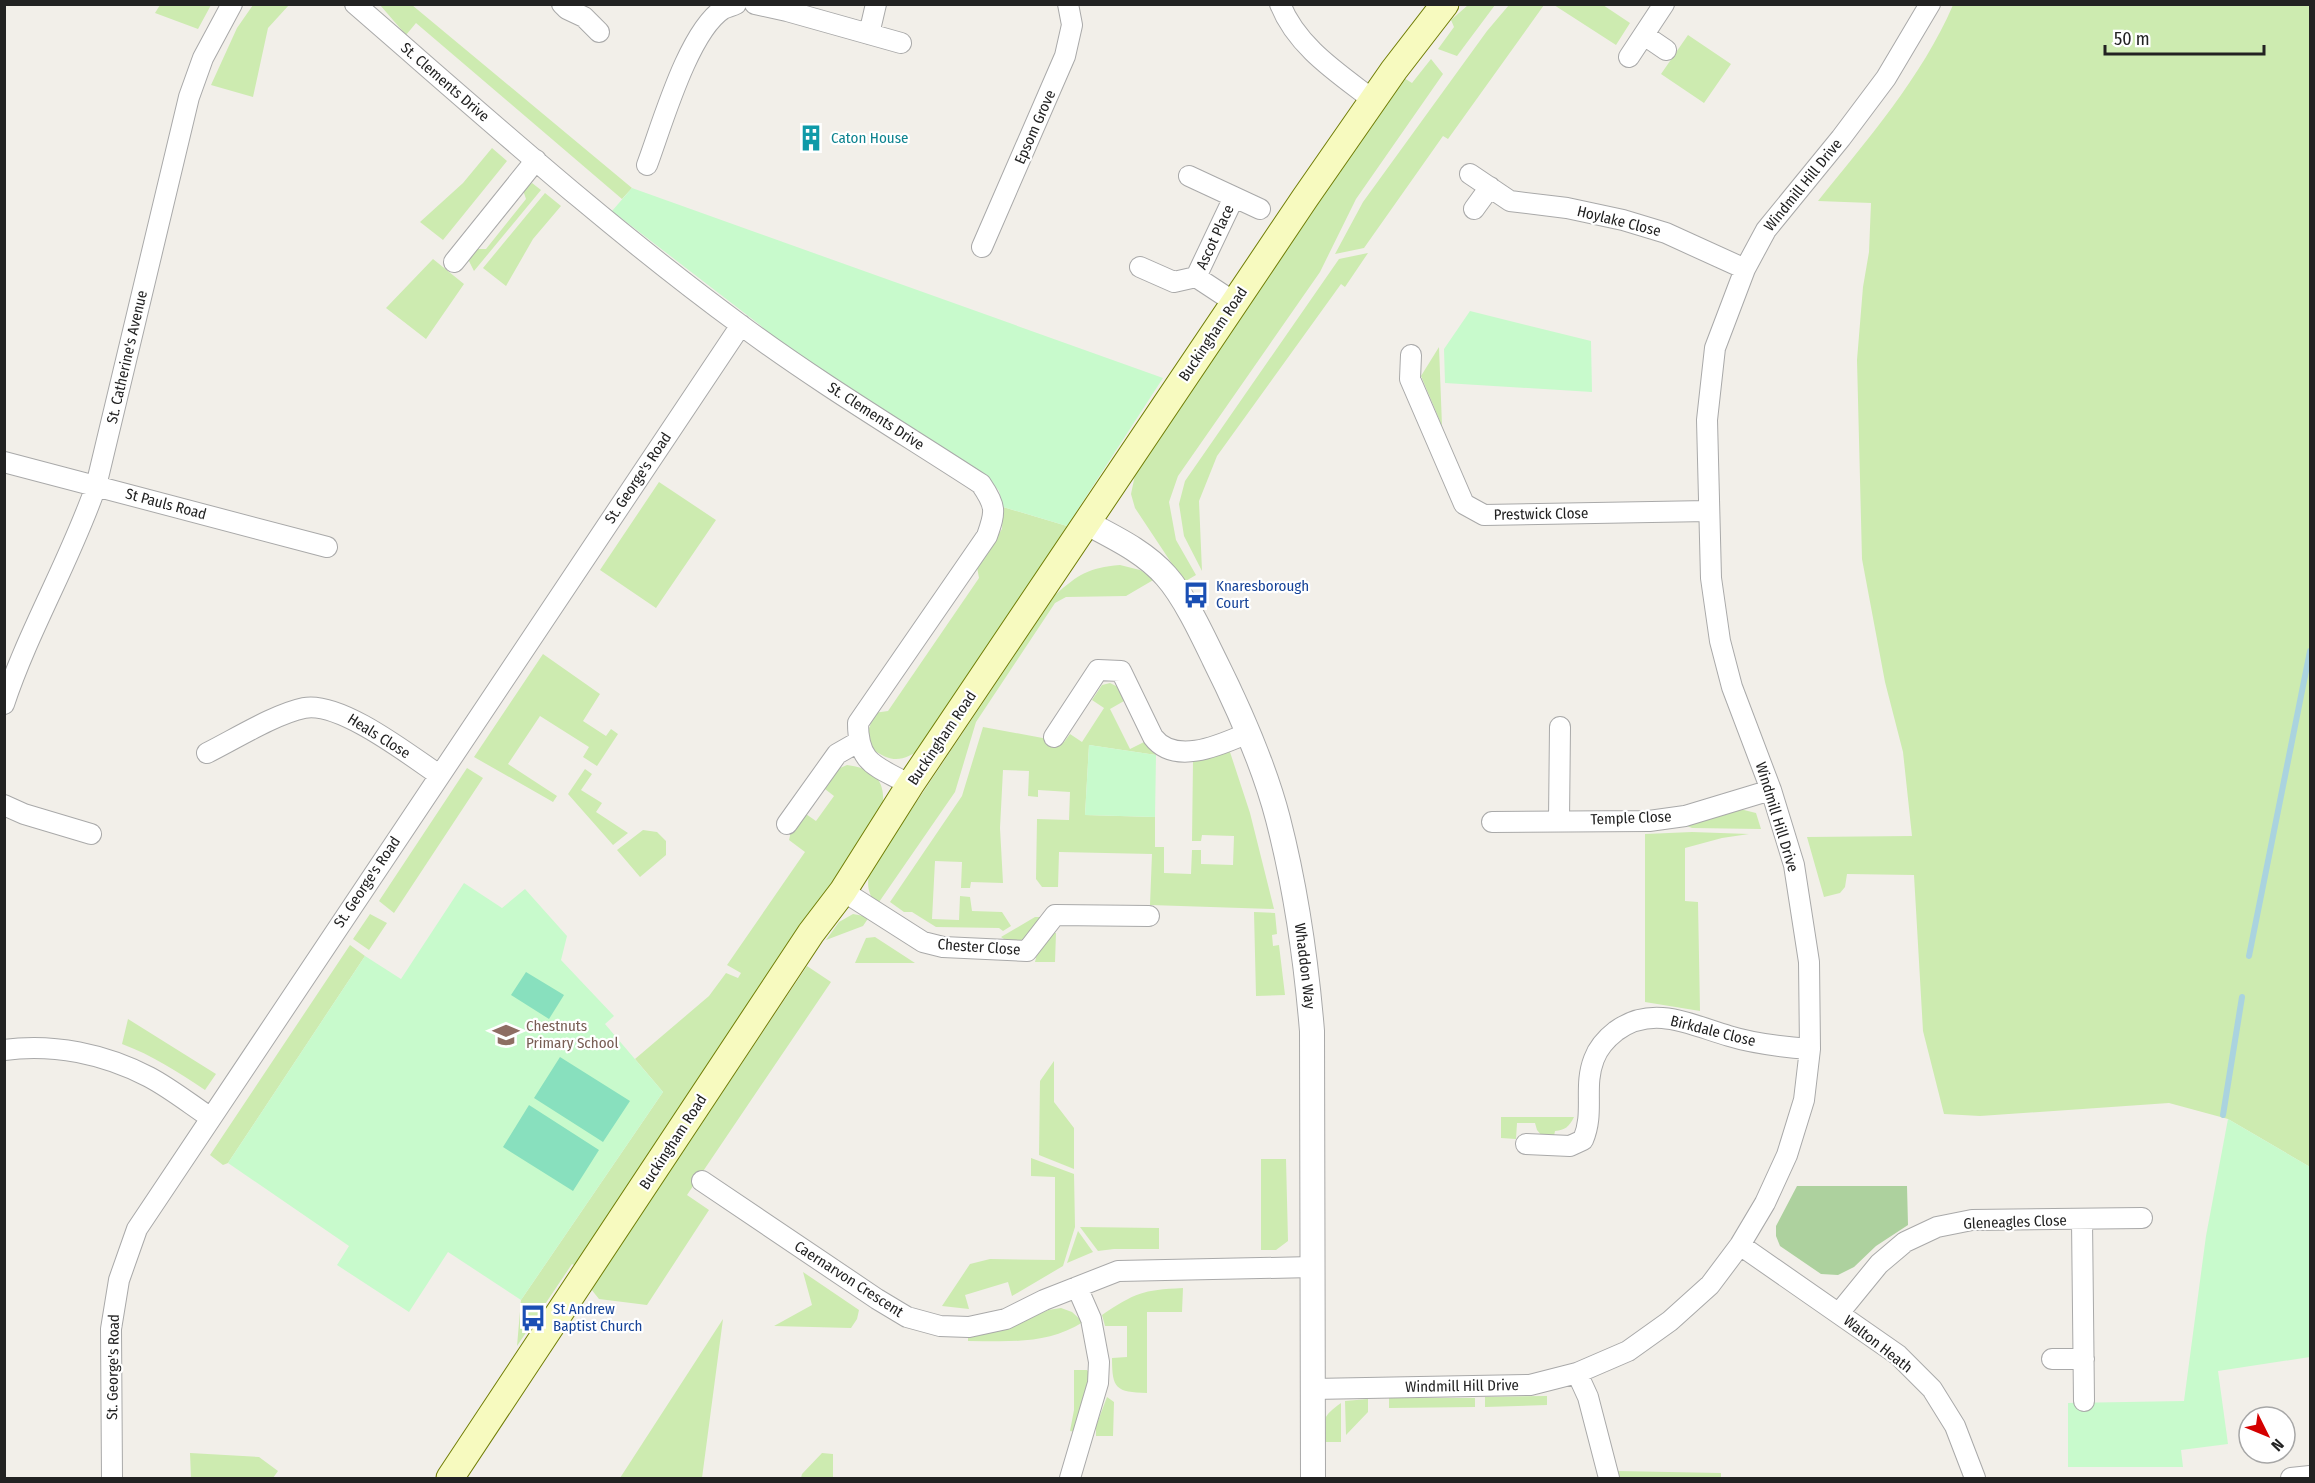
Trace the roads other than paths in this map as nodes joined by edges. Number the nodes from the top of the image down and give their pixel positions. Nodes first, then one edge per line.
1 (232, 4) edge
2 (355, 4) edge
3 (562, 4) edge
4 (736, 4) edge
5 (755, 4) edge
6 (876, 4) edge
7 (1068, 4) edge
8 (1280, 4) edge
9 (1664, 4) edge
10 (1930, 4) edge
11 (788, 8) edge
12 (1442, 9) edge
13 (599, 32) dead end
14 (869, 34) junction
15 (1644, 35) junction
16 (901, 43) dead end
17 (1666, 50) dead end
18 (1629, 57) dead end
19 (1373, 100) junction
20 (536, 160) junction
21 (647, 165) dead end
22 (1470, 174) dead end
23 (1189, 176) dead end
24 (1490, 187) junction
25 (1234, 197) junction
26 (1260, 209) dead end
27 (1474, 209) dead end
28 (982, 247) dead end
29 (454, 262) dead end
30 (1140, 267) dead end
31 (1745, 269) junction
32 (1196, 277) junction
33 (1234, 302) junction
34 (741, 325) junction
35 (1411, 355) dead end
36 (4, 462) edge
37 (96, 486) junction
38 (1708, 511) junction
39 (1088, 523) junction
40 (327, 547) dead end
41 (4, 704) edge
42 (1560, 727) dead end
43 (1248, 734) junction
44 (1054, 737) dead end
45 (858, 742) junction
46 (207, 753) dead end
47 (439, 775) junction
48 (910, 785) junction
49 (1771, 790) junction
50 (4, 805) edge
51 (1559, 820) junction
52 (1492, 822) dead end
53 (787, 824) dead end
54 (92, 834) dead end
55 (843, 891) junction
56 (1149, 916) dead end
57 (1810, 1049) junction
58 (4, 1050) edge
59 (211, 1118) junction
60 (1526, 1144) dead end
61 (702, 1181) dead end
62 (2142, 1218) dead end
63 (2082, 1220) junction
64 (1740, 1245) junction
65 (1312, 1267) junction
66 (1077, 1287) junction
67 (1839, 1313) junction
68 (2052, 1359) dead end
69 (2084, 1359) junction
70 (1576, 1373) junction
71 (1313, 1389) junction
72 (2084, 1401) dead end
73 (2310, 1476) edge
74 (112, 1479) edge
75 (450, 1479) edge
76 (1070, 1479) edge
77 (1313, 1479) edge
78 (1609, 1479) edge
79 (1975, 1479) edge
80 (2291, 1479) edge

1 - 37 street, St. Catherine's Avenue
2 - 20 street, St. Clements Drive
3 - 13 street
4 - 21 street
5 - 11 street
6 - 14 street
7 - 28 street, Epsom Grove
8 - 19 street
9 - 15 street
10 - 31 street, Windmill Hill Drive
11 - 14 street
12 - 19 main road, Buckingham Road
14 - 16 street
15 - 17 street
15 - 18 street
19 - 33 main road, Buckingham Road
20 - 29 street
20 - 34 street, St. Clements Drive
22 - 24 street, Hoylake Close
23 - 25 street, Ascot Place
24 - 27 street
24 - 31 street, Hoylake Close
25 - 26 street, Ascot Place
25 - 32 street, Ascot Place
30 - 32 street, Ascot Place
31 - 38 street, Windmill Hill Drive
32 - 33 street, Ascot Place
33 - 39 main road, Buckingham Road
34 - 45 street, St. Clements Drive
34 - 47 street, St. George's Road
35 - 38 street, Prestwick Close
36 - 37 street, St Pauls Road
37 - 40 street, St Pauls Road
37 - 41 street, St. Catherine's Avenue
38 - 49 street, Windmill Hill Drive
39 - 43 street, Whaddon Way
39 - 48 main road, Buckingham Road
42 - 51 street
43 - 44 street
43 - 65 street, Whaddon Way
45 - 48 street
45 - 53 street
46 - 47 street, Heals Close
47 - 59 street, St. George's Road
48 - 55 main road, Buckingham Road
49 - 51 street, Temple Close
49 - 57 street, Windmill Hill Drive
50 - 54 street
51 - 52 street, Temple Close
55 - 56 street, Chester Close
55 - 75 main road, Buckingham Road
57 - 60 street, Birkdale Close
57 - 64 street, Windmill Hill Drive
58 - 59 street
59 - 74 street, St. George's Road
61 - 66 street, Caernarvon Crescent
62 - 63 street, Gleneagles Close
63 - 67 street, Gleneagles Close
63 - 69 street, Gleneagles Close
64 - 67 street, Walton Heath
64 - 70 street, Windmill Hill Drive
65 - 66 street, Caernarvon Crescent
65 - 71 street, Whaddon Way
66 - 76 street
67 - 79 street, Walton Heath
68 - 69 street
69 - 72 street, Gleneagles Close
70 - 71 street, Windmill Hill Drive
70 - 78 street
71 - 77 street, Whaddon Way
73 - 80 street

